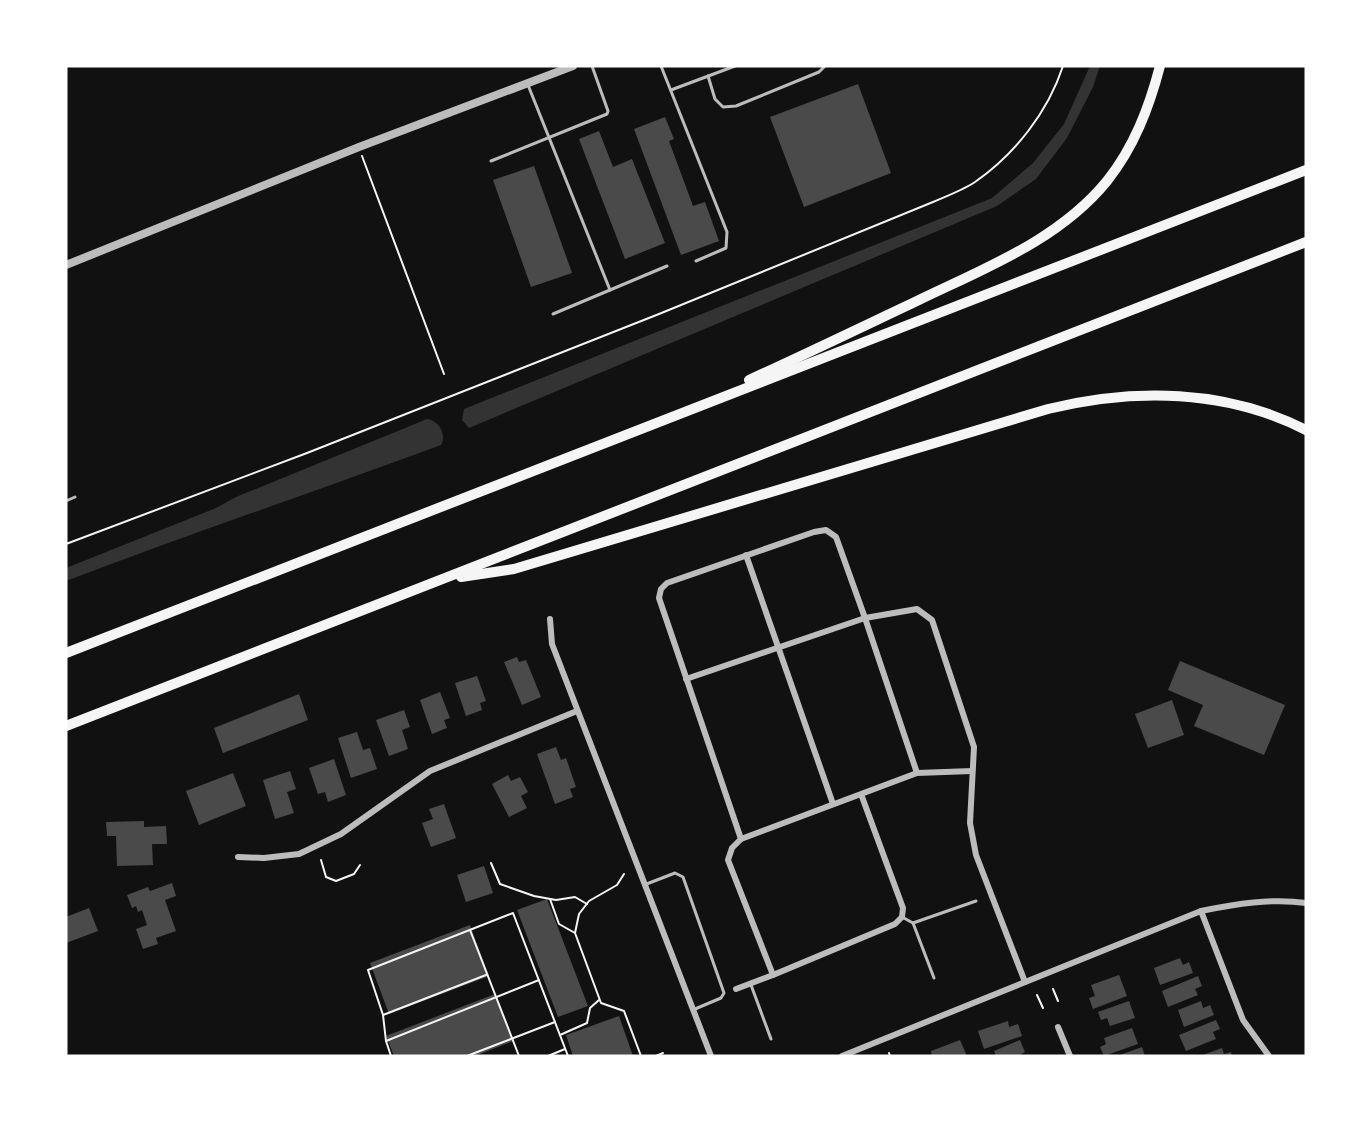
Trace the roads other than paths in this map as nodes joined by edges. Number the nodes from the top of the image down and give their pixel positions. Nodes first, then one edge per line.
1 (573, 66) edge
2 (592, 66) edge
3 (661, 66) edge
4 (735, 66) edge
5 (825, 66) edge
6 (1160, 66) edge
7 (708, 76) junction
8 (527, 84) junction
9 (670, 90) junction
10 (548, 138) junction
11 (491, 161) dead end
12 (1303, 170) edge
13 (1306, 242) edge
14 (696, 261) dead end
15 (66, 265) edge
16 (667, 266) dead end
17 (610, 290) junction
18 (553, 314) dead end
19 (669, 419) junction
20 (1306, 430) edge
21 (75, 497) dead end
22 (66, 501) edge
23 (746, 555) junction
24 (440, 581) junction
25 (865, 618) junction
26 (550, 619) dead end
27 (778, 646) junction
28 (66, 653) edge
29 (686, 679) junction
30 (577, 711) junction
31 (66, 726) edge
32 (972, 771) junction
33 (917, 773) junction
34 (861, 794) junction
35 (833, 804) junction
36 (741, 839) junction
37 (238, 857) dead end
38 (644, 885) junction
39 (976, 901) dead end
40 (1306, 903) edge
41 (1201, 911) junction
42 (902, 917) junction
43 (913, 923) junction
44 (773, 975) junction
45 (934, 978) dead end
46 (1025, 982) junction
47 (751, 983) junction
48 (736, 989) dead end
49 (693, 1010) junction
50 (1058, 1027) dead end
51 (771, 1039) dead end
52 (711, 1056) edge
53 (842, 1056) edge
54 (1070, 1056) edge
55 (1269, 1056) edge

1 - 8 street
2 - 10 lane
3 - 9 lane
4 - 7 lane
5 - 7 lane
6 - 19 highway
7 - 9 lane
8 - 10 lane
8 - 15 street
9 - 14 lane
10 - 11 lane
10 - 17 lane
12 - 19 highway
13 - 24 highway
16 - 17 lane
17 - 18 lane
19 - 28 highway
20 - 24 highway
21 - 22 lane
23 - 25 street
23 - 27 street
23 - 29 street
24 - 31 highway
25 - 27 street
25 - 32 street
25 - 33 street
26 - 30 street
27 - 29 street
27 - 35 street
29 - 36 street
30 - 37 street
30 - 38 street
32 - 33 street
32 - 46 street
33 - 34 street
34 - 35 street
34 - 42 street
35 - 36 street
36 - 44 street
38 - 49 street
38 - 49 lane
39 - 43 lane
40 - 41 street
41 - 46 street
41 - 55 street
42 - 43 lane
42 - 44 street
43 - 45 lane
44 - 47 street
46 - 53 street
47 - 48 street
47 - 51 lane
49 - 52 street
50 - 54 street

